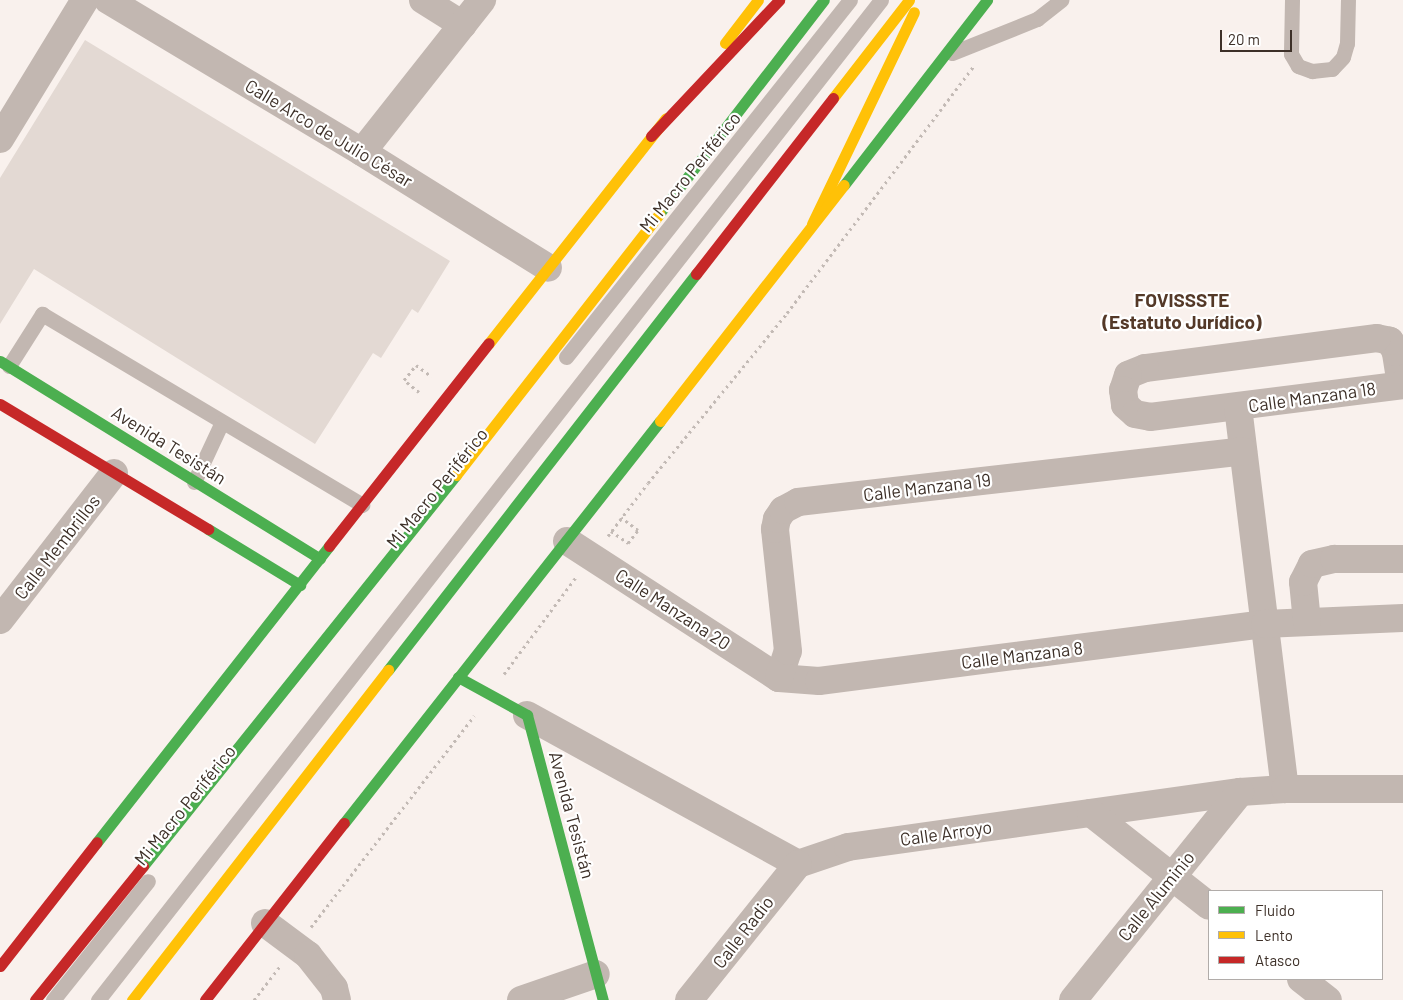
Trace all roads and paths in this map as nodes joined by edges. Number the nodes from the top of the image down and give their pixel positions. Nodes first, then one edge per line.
1 (85, 0) edge
2 (108, 0) edge
3 (423, 0) edge
4 (482, 0) edge
5 (758, 0) edge
6 (779, 0) edge
7 (824, 0) edge
8 (850, 0) edge
9 (881, 0) edge
10 (909, 0) edge
11 (920, 0) edge
12 (987, 0) edge
13 (1061, 0) edge
14 (1292, 0) edge
15 (1348, 0) edge
16 (463, 25) junction
17 (997, 34) junction
18 (942, 57) junction
19 (1, 136) edge
20 (651, 136) junction
21 (362, 152) junction
22 (812, 224) junction
23 (548, 268) junction
24 (4, 364) edge
25 (427, 373) dead end
26 (1402, 385) edge
27 (0, 404) edge
28 (439, 408) junction
29 (1238, 408) junction
30 (222, 422) junction
31 (1243, 451) junction
32 (114, 473) junction
33 (194, 482) junction
34 (362, 505) junction
35 (587, 514) junction
36 (627, 521) dead end
37 (612, 531) junction
38 (566, 541) junction
39 (592, 557) junction
40 (320, 559) junction
41 (1403, 559) edge
42 (300, 585) junction
43 (1403, 618) edge
44 (0, 620) edge
45 (1306, 622) junction
46 (1264, 624) junction
47 (458, 677) junction
48 (779, 678) junction
49 (490, 694) junction
50 (527, 715) junction
51 (1285, 789) junction
52 (1403, 789) edge
53 (1240, 792) junction
54 (1091, 813) junction
55 (798, 864) junction
56 (1172, 876) junction
57 (1208, 905) edge
58 (265, 923) junction
59 (296, 946) junction
60 (0, 966) edge
61 (596, 974) junction
62 (1302, 980) edge
63 (35, 1000) edge
64 (53, 1000) edge
65 (98, 1000) edge
66 (132, 1000) edge
67 (205, 1000) edge
68 (254, 1000) edge
69 (337, 1000) edge
70 (521, 1000) edge
71 (603, 1000) edge
72 (689, 1000) edge
73 (1073, 1000) edge
74 (1328, 1000) edge

1 - 19 street
2 - 21 street, Calle Arco de Julio César
3 - 16 street
4 - 16 street
5 - 20 main road
6 - 20 main road
7 - 63 main road
8 - 64 lane, Mi Macro Periférico
9 - 65 lane
10 - 66 main road
11 - 22 main road
12 - 18 main road
13 - 17 lane
14 - 15 lane
16 - 21 street
17 - 18 lane
17 - 37 path
18 - 22 main road
20 - 23 main road
21 - 23 street, Calle Arco de Julio César
22 - 35 main road
23 - 28 main road
24 - 30 lane
24 - 33 main road, Avenida Tesistán
25 - 28 path
26 - 29 street, Calle Manzana 18
26 - 29 street, Calle Manzana 18
27 - 32 main road
28 - 34 main road
29 - 31 street
30 - 33 lane
30 - 34 lane
31 - 46 street
31 - 48 street, Calle Manzana 19
32 - 42 main road
32 - 44 street, Calle Membrillos
33 - 40 main road, Avenida Tesistán
34 - 40 main road
35 - 37 path
35 - 38 main road
36 - 37 path
37 - 39 path
38 - 39 street, Calle Manzana 20
38 - 47 main road
39 - 48 street, Calle Manzana 20
39 - 49 path
40 - 42 main road
41 - 45 street
42 - 60 main road
43 - 45 street, Calle Manzana 8
45 - 46 street, Calle Manzana 8
46 - 48 street, Calle Manzana 8
46 - 51 street
47 - 49 main road
47 - 58 main road
49 - 50 main road
49 - 59 path
50 - 55 street
50 - 61 main road, Avenida Tesistán
51 - 52 street, Calle Arroyo
51 - 53 street, Calle Arroyo
53 - 54 street, Calle Arroyo
53 - 56 street, Calle Aluminio
54 - 55 street, Calle Arroyo
54 - 56 street
55 - 72 street, Calle Radio
56 - 57 street
56 - 73 street, Calle Aluminio
58 - 59 street
58 - 67 main road
59 - 68 path
59 - 69 street
61 - 70 street
61 - 71 main road, Avenida Tesistán
62 - 74 street

